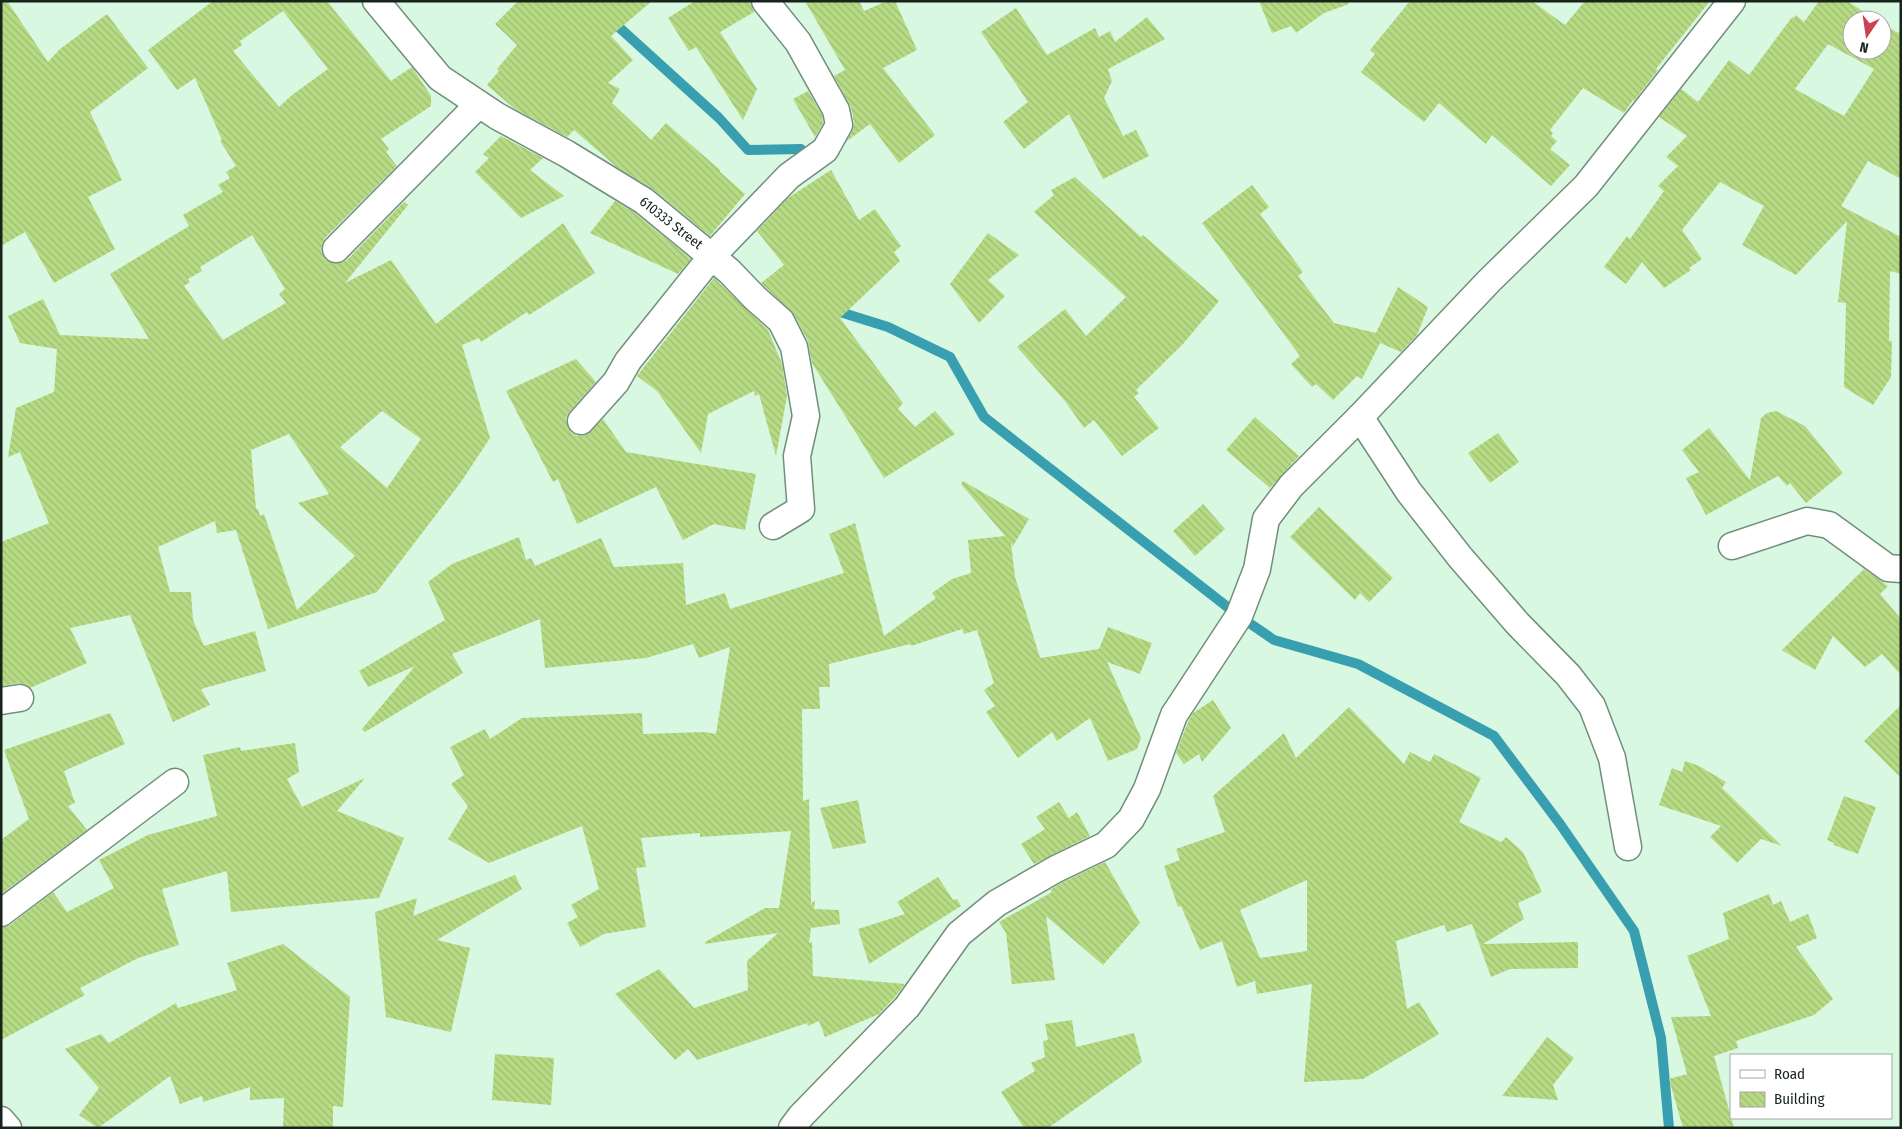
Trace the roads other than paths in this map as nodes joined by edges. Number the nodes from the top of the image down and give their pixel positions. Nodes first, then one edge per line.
1 (376, 1) edge
2 (765, 1) edge
3 (1732, 1) edge
4 (478, 105) junction
5 (336, 249) dead end
6 (712, 256) junction
7 (1360, 418) junction
8 (581, 421) dead end
9 (773, 526) dead end
10 (1732, 546) dead end
11 (1901, 569) edge
12 (175, 782) dead end
13 (1628, 847) dead end
14 (1, 912) edge
15 (1, 1120) edge
16 (8, 1128) edge
17 (792, 1128) edge

1 - 4 street, 610333 Street
2 - 6 street
3 - 7 street
4 - 5 street
4 - 6 street, 610333 Street
6 - 8 street
6 - 9 street, 610333 Street
7 - 13 street
7 - 17 street
10 - 11 street
12 - 14 street
15 - 16 street

